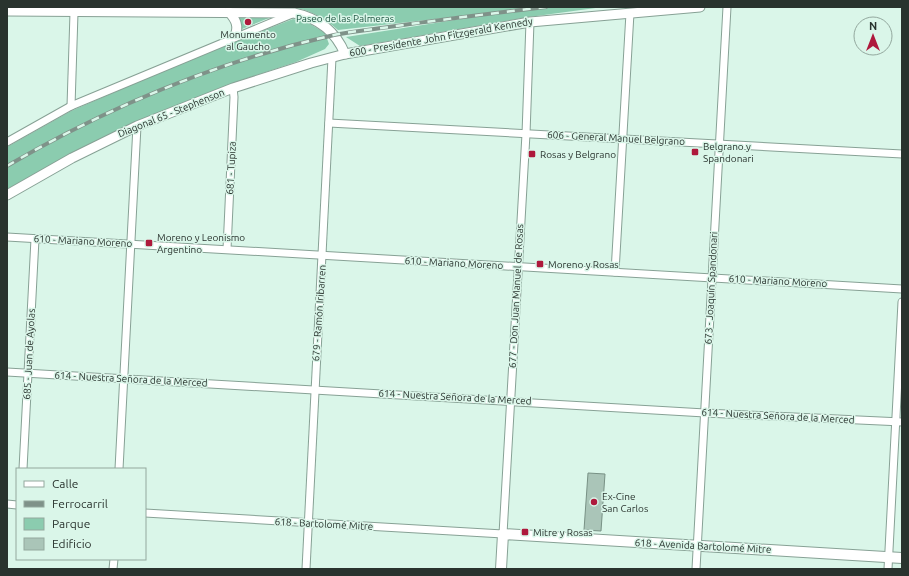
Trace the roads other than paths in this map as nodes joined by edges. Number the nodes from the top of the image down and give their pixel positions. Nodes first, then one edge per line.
1 (700, 7) edge
2 (727, 7) edge
3 (7, 11) edge
4 (229, 12) junction
5 (74, 13) junction
6 (294, 13) junction
7 (630, 13) junction
8 (530, 22) junction
9 (235, 36) junction
10 (345, 54) junction
11 (332, 58) junction
12 (233, 88) junction
13 (71, 106) junction
14 (329, 123) junction
15 (137, 126) junction
16 (526, 134) junction
17 (623, 138) junction
18 (7, 142) edge
19 (719, 143) junction
20 (902, 154) edge
21 (7, 194) edge
22 (7, 237) edge
23 (35, 239) junction
24 (131, 244) junction
25 (227, 249) junction
26 (323, 256) junction
27 (518, 266) junction
28 (615, 272) junction
29 (711, 277) junction
30 (902, 289) edge
31 (902, 302) edge
32 (7, 372) edge
33 (28, 373) junction
34 (124, 378) junction
35 (314, 389) junction
36 (510, 400) junction
37 (705, 413) junction
38 (899, 422) edge
39 (23, 468) edge
40 (119, 468) edge
41 (146, 513) edge
42 (308, 523) junction
43 (503, 534) junction
44 (698, 545) junction
45 (889, 557) junction
46 (902, 558) edge
47 (306, 569) edge
48 (501, 569) edge
49 (696, 569) edge
50 (888, 569) edge

1 - 7 street, 600 - Presidente John Fitzgerald Kennedy
2 - 19 street, 673 - Joaquín Spandonari
3 - 5 street, 600 - Presidente John Fitzgerald Kennedy
4 - 5 street, 600 - Presidente John Fitzgerald Kennedy
4 - 6 street, 600 - Presidente John Fitzgerald Kennedy
4 - 9 street
5 - 13 street
6 - 9 street
6 - 10 street, 600 - Presidente John Fitzgerald Kennedy
7 - 8 street, 600 - Presidente John Fitzgerald Kennedy
7 - 17 street
8 - 10 street, 600 - Presidente John Fitzgerald Kennedy
8 - 16 street, 677 - Don Juan Manuel de Rosas
9 - 13 street
10 - 11 street, Diagonal 65 - Stephenson
11 - 12 street, Diagonal 65 - Stephenson
11 - 14 street, 679 - Ramón Iribarren
12 - 15 street, Diagonal 65 - Stephenson
12 - 25 street, 681 - Tupiza
13 - 18 street
14 - 16 street, 606 - General Manuel Belgrano
14 - 26 street, 679 - Ramón Iribarren
15 - 21 street, Diagonal 65 - Stephenson
15 - 24 street
16 - 17 street, 606 - General Manuel Belgrano
16 - 27 street, 677 - Don Juan Manuel de Rosas
17 - 19 street, 606 - General Manuel Belgrano
17 - 28 street
19 - 20 street, 606 - General Manuel Belgrano
19 - 29 street, 673 - Joaquín Spandonari
22 - 23 street, 610 - Mariano Moreno
23 - 24 street, 610 - Mariano Moreno
23 - 33 street, 685 - Juan de Ayolas
24 - 25 street, 610 - Mariano Moreno
24 - 34 street
25 - 26 street, 610 - Mariano Moreno
26 - 27 street, 610 - Mariano Moreno
26 - 35 street, 679 - Ramón Iribarren
27 - 28 street, 610 - Mariano Moreno
27 - 36 street, 677 - Don Juan Manuel de Rosas
28 - 29 street, 610 - Mariano Moreno
29 - 30 street, 610 - Mariano Moreno
29 - 37 street, 673 - Joaquín Spandonari
31 - 38 street
32 - 33 street, 614 - Nuestra Señora de la Merced
33 - 34 street, 614 - Nuestra Señora de la Merced
33 - 39 street, 685 - Juan de Ayolas
34 - 35 street, 614 - Nuestra Señora de la Merced
34 - 40 street
35 - 36 street, 614 - Nuestra Señora de la Merced
35 - 42 street, 679 - Ramón Iribarren
36 - 37 street, 614 - Nuestra Señora de la Merced
36 - 43 street, 677 - Don Juan Manuel de Rosas
37 - 38 street, 614 - Nuestra Señora de la Merced
37 - 44 street, 673 - Joaquín Spandonari
38 - 45 street
41 - 42 street, 618 - Bartolomé Mitre
42 - 43 street, 618 - Bartolomé Mitre
42 - 47 street, 679 - Ramón Iribarren
43 - 44 main road, 618 - Avenida Bartolomé Mitre
43 - 48 main road, 677 - Don Juan Manuel de Rosas
44 - 45 main road, 618 - Avenida Bartolomé Mitre
44 - 49 street, 673 - Joaquín Spandonari
45 - 46 main road, 618 - Avenida Bartolomé Mitre
45 - 50 street

